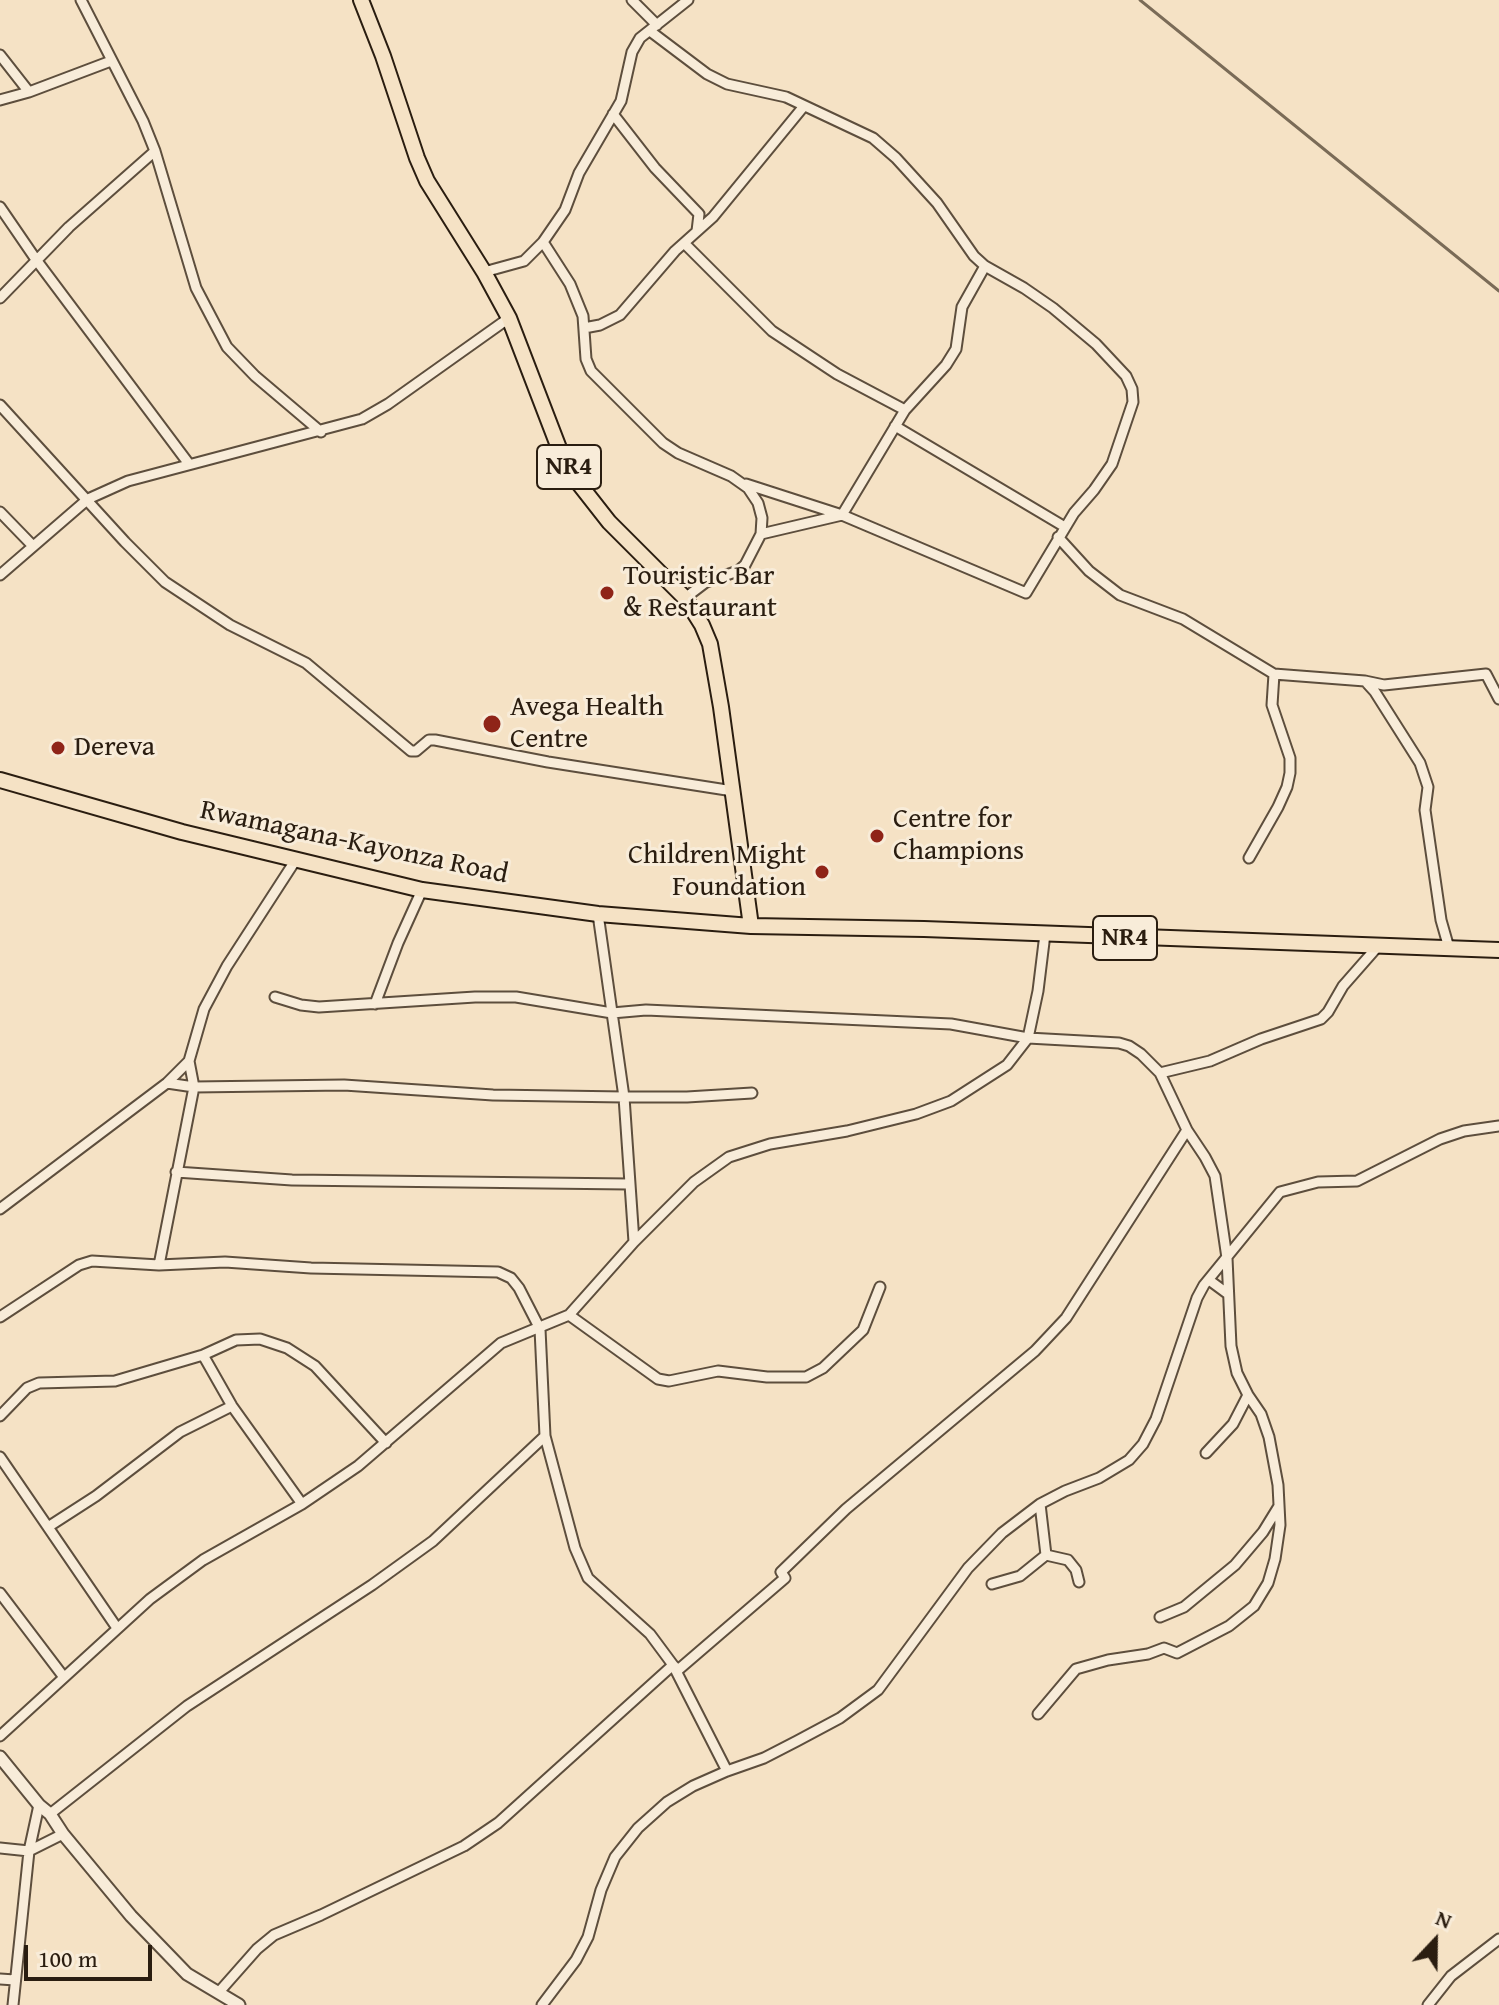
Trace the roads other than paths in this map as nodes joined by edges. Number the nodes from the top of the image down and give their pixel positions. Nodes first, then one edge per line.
1 (81, 0) edge
2 (361, 0) edge
3 (632, 0) edge
4 (688, 0) edge
5 (653, 28) junction
6 (0, 55) edge
7 (111, 61) junction
8 (29, 92) junction
9 (0, 100) edge
10 (804, 106) junction
11 (613, 114) junction
12 (155, 151) junction
13 (0, 207) edge
14 (697, 231) junction
15 (543, 242) junction
16 (684, 243) junction
17 (37, 261) junction
18 (985, 266) junction
19 (484, 272) junction
20 (0, 298) edge
21 (509, 318) junction
22 (584, 328) junction
23 (0, 405) edge
24 (905, 410) junction
25 (895, 426) junction
26 (321, 432) junction
27 (189, 464) junction
28 (739, 482) junction
29 (88, 499) junction
30 (0, 512) edge
31 (842, 515) junction
32 (1065, 527) junction
33 (761, 534) junction
34 (1058, 537) junction
35 (32, 545) junction
36 (0, 575) edge
37 (685, 598) junction
38 (1274, 674) junction
39 (1365, 681) junction
40 (1499, 699) edge
41 (0, 780) edge
42 (733, 791) junction
43 (1249, 858) dead end
44 (295, 861) junction
45 (422, 890) junction
46 (598, 914) junction
47 (751, 926) junction
48 (1045, 934) junction
49 (1379, 945) junction
50 (1449, 948) junction
51 (1499, 950) edge
52 (275, 997) dead end
53 (375, 1004) junction
54 (612, 1013) junction
55 (1028, 1038) junction
56 (189, 1061) junction
57 (1160, 1073) junction
58 (167, 1083) junction
59 (194, 1087) junction
60 (752, 1093) dead end
61 (624, 1097) junction
62 (1499, 1126) edge
63 (1187, 1130) junction
64 (176, 1172) junction
65 (628, 1184) junction
66 (0, 1209) edge
67 (634, 1242) junction
68 (1227, 1258) junction
69 (159, 1265) junction
70 (1209, 1280) junction
71 (880, 1287) dead end
72 (1228, 1294) junction
73 (569, 1315) junction
74 (0, 1317) edge
75 (540, 1329) junction
76 (203, 1355) junction
77 (1248, 1395) junction
78 (232, 1406) junction
79 (0, 1416) edge
80 (545, 1436) junction
81 (386, 1443) junction
82 (1206, 1453) dead end
83 (0, 1457) edge
84 (302, 1504) junction
85 (1040, 1504) junction
86 (1279, 1506) junction
87 (48, 1527) junction
88 (1046, 1555) junction
89 (1079, 1582) dead end
90 (992, 1584) dead end
91 (0, 1593) edge
92 (1160, 1617) dead end
93 (117, 1628) junction
94 (673, 1665) junction
95 (63, 1676) junction
96 (1038, 1714) dead end
97 (0, 1736) edge
98 (0, 1757) edge
99 (727, 1771) junction
100 (39, 1805) junction
101 (50, 1814) junction
102 (63, 1834) junction
103 (0, 1848) edge
104 (29, 1851) junction
105 (1499, 1939) edge
106 (0, 1979) edge
107 (15, 1980) junction
108 (219, 1992) junction
109 (13, 2005) edge
110 (239, 2005) edge
111 (542, 2005) edge
112 (1428, 2005) edge

1 - 7 street
2 - 19 highway, NR4
3 - 5 street
4 - 5 street
5 - 10 street
5 - 11 street
6 - 8 street
7 - 8 street
7 - 12 street
8 - 9 street
10 - 14 street
10 - 18 street
11 - 14 street
11 - 15 street
12 - 17 street
12 - 26 street
13 - 17 street
14 - 16 street
15 - 19 street
15 - 22 street
16 - 22 street
16 - 24 street
17 - 20 street
17 - 27 street
18 - 24 street
18 - 32 street
19 - 21 highway, NR4
21 - 26 street
21 - 37 highway, NR4
22 - 28 street
23 - 29 street
24 - 25 street
25 - 31 street
25 - 32 street
26 - 27 street
27 - 29 street
28 - 31 street
28 - 33 street
29 - 35 street
29 - 42 street
30 - 35 street
31 - 33 street
31 - 34 street
32 - 34 street
33 - 37 street
34 - 38 street
35 - 36 street
37 - 42 highway, NR4
38 - 39 street
38 - 43 street
39 - 40 street
39 - 50 street
41 - 44 highway, Rwamagana-Kayonza Road / NR4
42 - 47 highway, NR4
44 - 45 highway, Rwamagana-Kayonza Road / NR4
44 - 56 street
45 - 46 highway, Rwamagana-Kayonza Road / NR4
45 - 53 street
46 - 47 highway, Rwamagana-Kayonza Road / NR4
46 - 54 street
47 - 48 highway, NR4
48 - 49 highway, NR4
48 - 55 street
49 - 50 highway, NR4
49 - 57 street
50 - 51 highway, NR4
52 - 53 street
53 - 54 street
54 - 55 street
54 - 61 street
55 - 57 street
55 - 67 street
56 - 58 street
56 - 59 street
57 - 63 street
58 - 59 street
58 - 66 street
59 - 61 street
59 - 64 street
60 - 61 street
61 - 65 street
62 - 68 street
63 - 68 street
63 - 94 street
64 - 65 street
64 - 69 street
65 - 67 street
67 - 73 street
68 - 70 street
68 - 72 street
69 - 74 street
69 - 75 street
70 - 72 street
70 - 85 street
71 - 73 street
72 - 77 street
73 - 75 street
75 - 80 street
75 - 81 street
76 - 78 street
76 - 79 street
76 - 81 street
77 - 82 street
77 - 86 street
78 - 84 street
78 - 87 street
80 - 94 street
80 - 101 street
81 - 84 street
83 - 87 street
84 - 93 street
85 - 88 street
85 - 99 street
86 - 92 street
86 - 96 street
87 - 93 street
88 - 89 street
88 - 90 street
91 - 95 street
93 - 95 street
94 - 99 street
94 - 108 street
95 - 97 street
98 - 100 street
99 - 111 street
100 - 101 street
100 - 104 street
101 - 102 street
102 - 104 street
102 - 108 street
103 - 104 street
104 - 107 street
105 - 112 street
106 - 107 street
107 - 109 street
108 - 110 street

